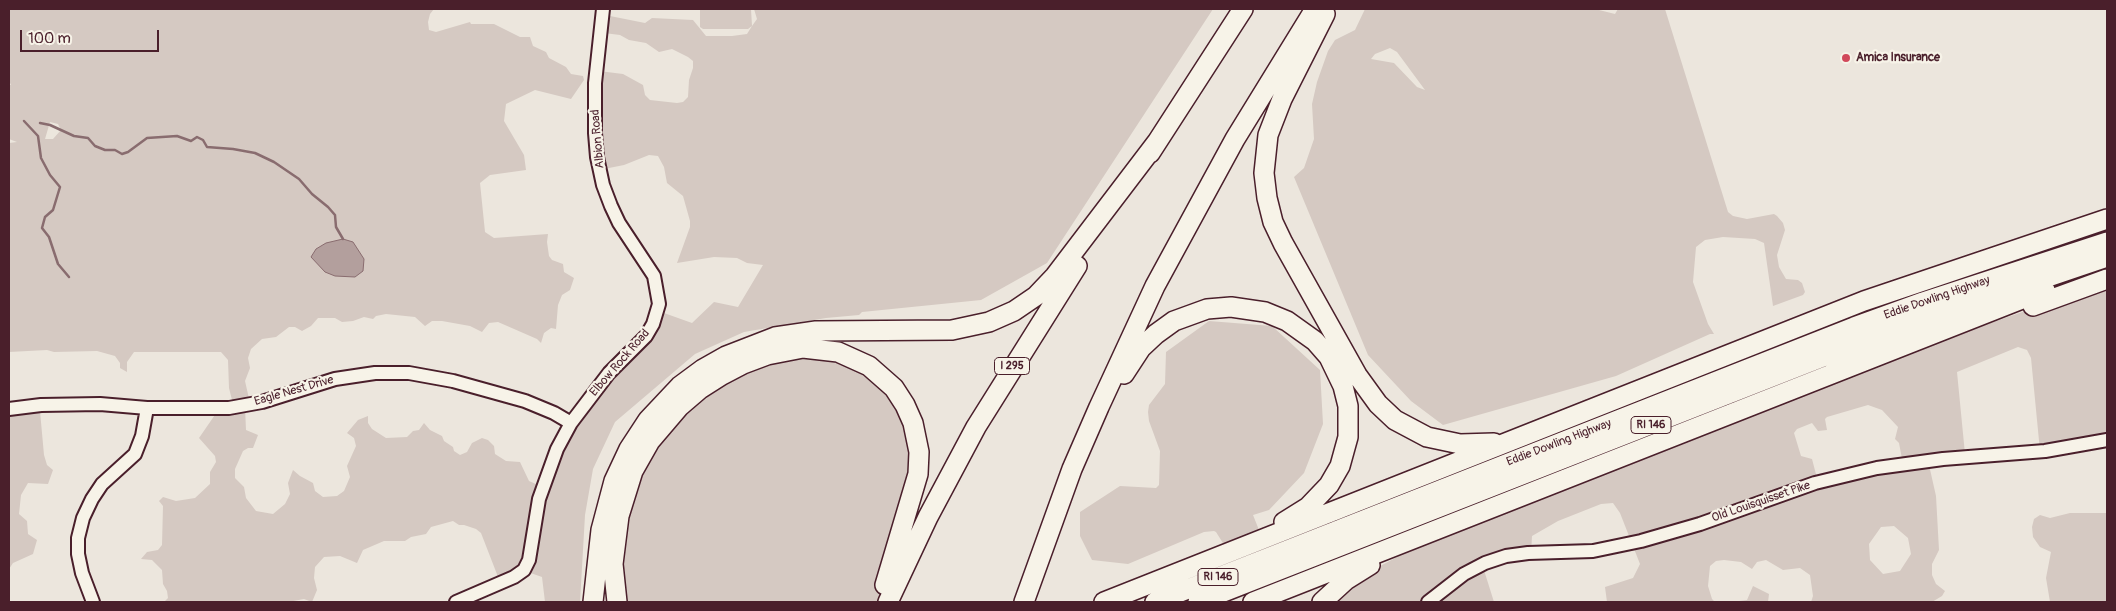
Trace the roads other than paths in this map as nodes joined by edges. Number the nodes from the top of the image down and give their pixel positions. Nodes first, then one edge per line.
1 (603, 9) edge
2 (1243, 9) edge
3 (1315, 9) edge
4 (1328, 9) edge
5 (1157, 142) junction
6 (2107, 219) edge
7 (2107, 230) edge
8 (2107, 242) edge
9 (2107, 257) edge
10 (644, 259) joint
11 (2107, 267) edge
12 (2107, 279) edge
13 (1800, 327) junction
14 (1805, 385) junction
15 (147, 408) junction
16 (9, 409) edge
17 (571, 423) junction
18 (1534, 432) junction
19 (2107, 440) edge
20 (1072, 470) junction
21 (1478, 513) junction
22 (1196, 566) junction
23 (93, 602) edge
24 (456, 602) edge
25 (593, 602) edge
26 (617, 602) edge
27 (880, 602) edge
28 (888, 602) edge
29 (1024, 602) edge
30 (1104, 602) edge
31 (1155, 602) edge
32 (1198, 602) edge
33 (1253, 602) edge
34 (1322, 602) edge
35 (1428, 602) edge

1 - 10 street, Albion Road
2 - 5 highway, I 295
3 - 20 highway
4 - 18 highway
5 - 25 highway
5 - 28 highway, I 295
6 - 13 highway
7 - 13 highway
8 - 31 highway, Eddie Dowling Highway / RI 146
9 - 32 highway, Eddie Dowling Highway / RI 146
10 - 17 street, Elbow Rock Road
11 - 14 highway
12 - 14 highway
13 - 18 highway
14 - 21 highway
15 - 16 street, Eagle Nest Drive
15 - 17 street, Eagle Nest Drive
15 - 23 street
17 - 24 street, Elbow Rock Road
18 - 22 highway
19 - 35 street, Old Louisquisset Pike
20 - 22 highway
20 - 29 highway
21 - 33 highway
21 - 34 highway
22 - 30 highway
26 - 27 highway

